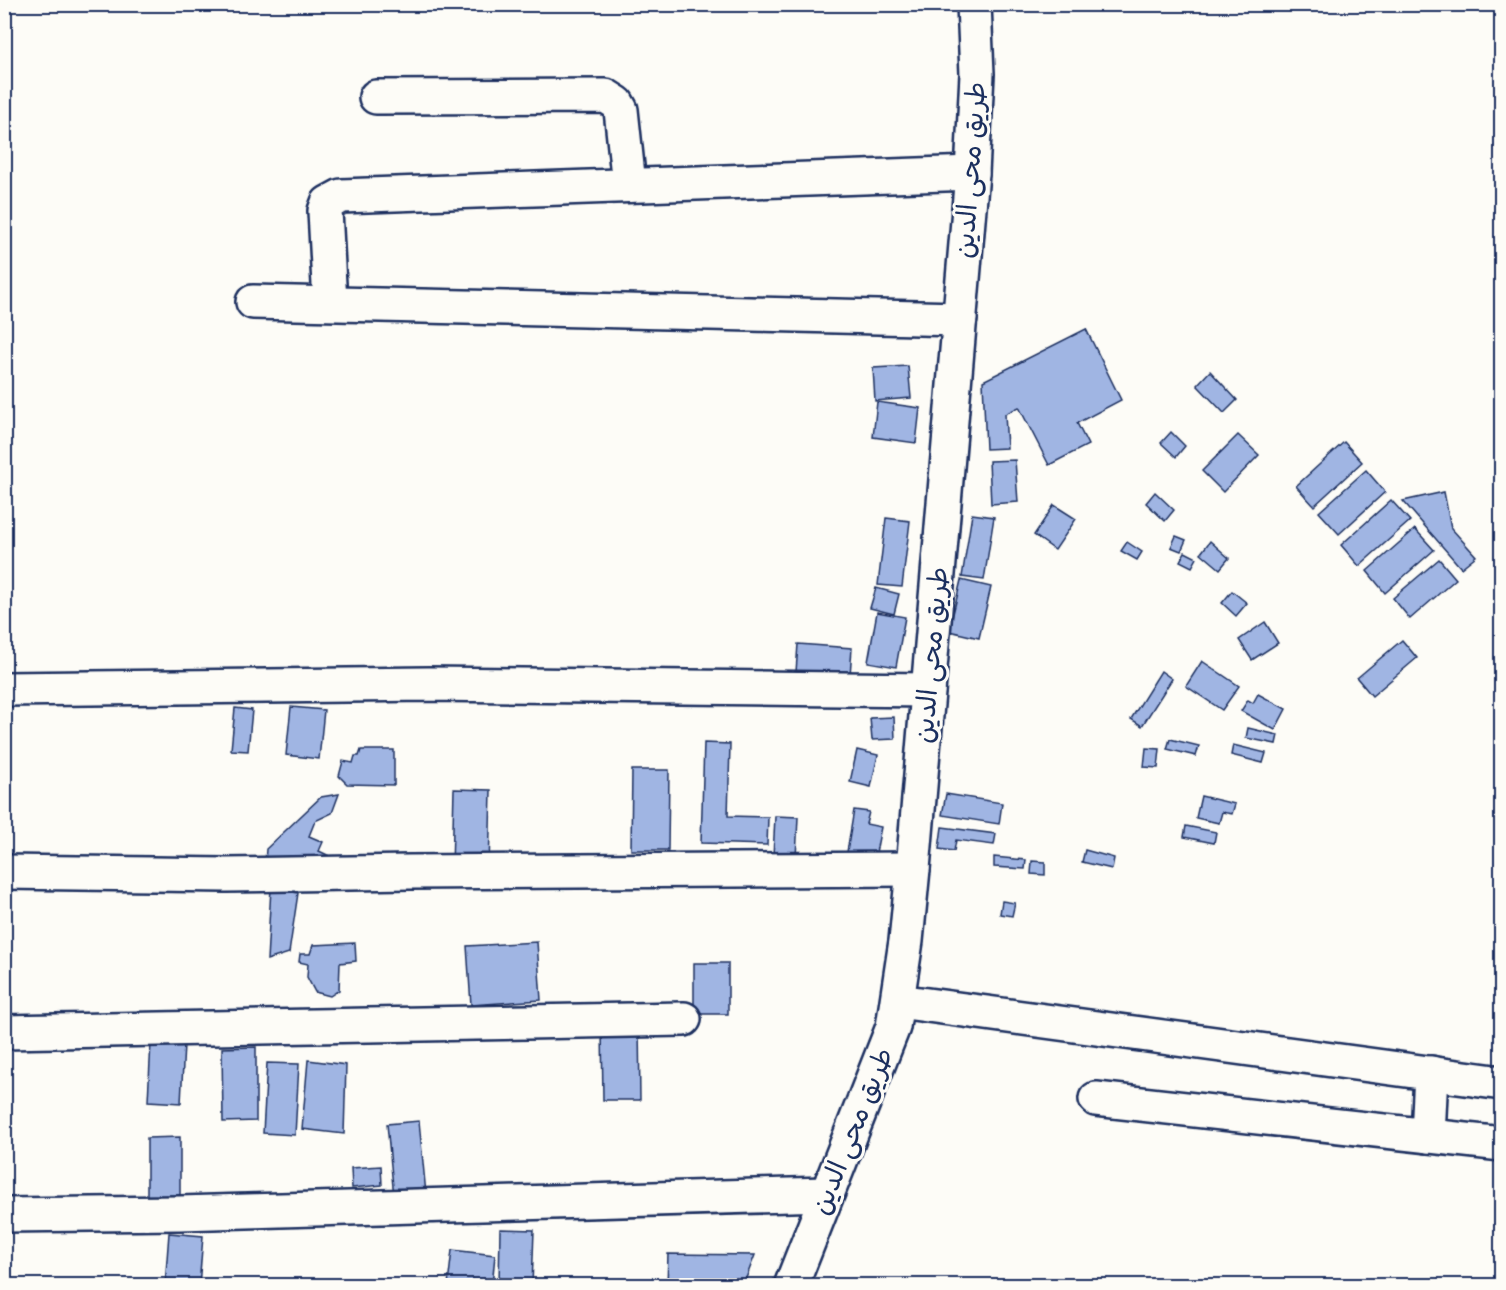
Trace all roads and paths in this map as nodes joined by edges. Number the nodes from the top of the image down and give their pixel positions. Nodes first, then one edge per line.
1 (974, 4) edge
2 (376, 97) dead end
3 (972, 173) junction
4 (629, 185) junction
5 (254, 302) dead end
6 (330, 303) junction
7 (960, 319) junction
8 (4, 689) edge
9 (928, 690) junction
10 (913, 869) junction
11 (4, 872) edge
12 (898, 1001) junction
13 (684, 1020) dead end
14 (4, 1032) edge
15 (1431, 1073) junction
16 (1502, 1083) edge
17 (1096, 1099) dead end
18 (1428, 1136) junction
19 (1502, 1144) edge
20 (826, 1194) junction
21 (4, 1215) edge
22 (791, 1286) edge

1 - 3 street, طريق محى الدين
2 - 4 street
3 - 4 street
3 - 7 street, طريق محى الدين
4 - 6 street
5 - 6 street
6 - 7 street
7 - 9 street, طريق محى الدين
8 - 9 street
9 - 10 street, طريق محى الدين
10 - 11 street
10 - 12 street, طريق محى الدين
12 - 15 street
12 - 20 street, طريق محى الدين
13 - 14 street
15 - 16 street
15 - 18 street
17 - 18 street
18 - 19 street
20 - 21 street
20 - 22 street, طريق محى الدين

